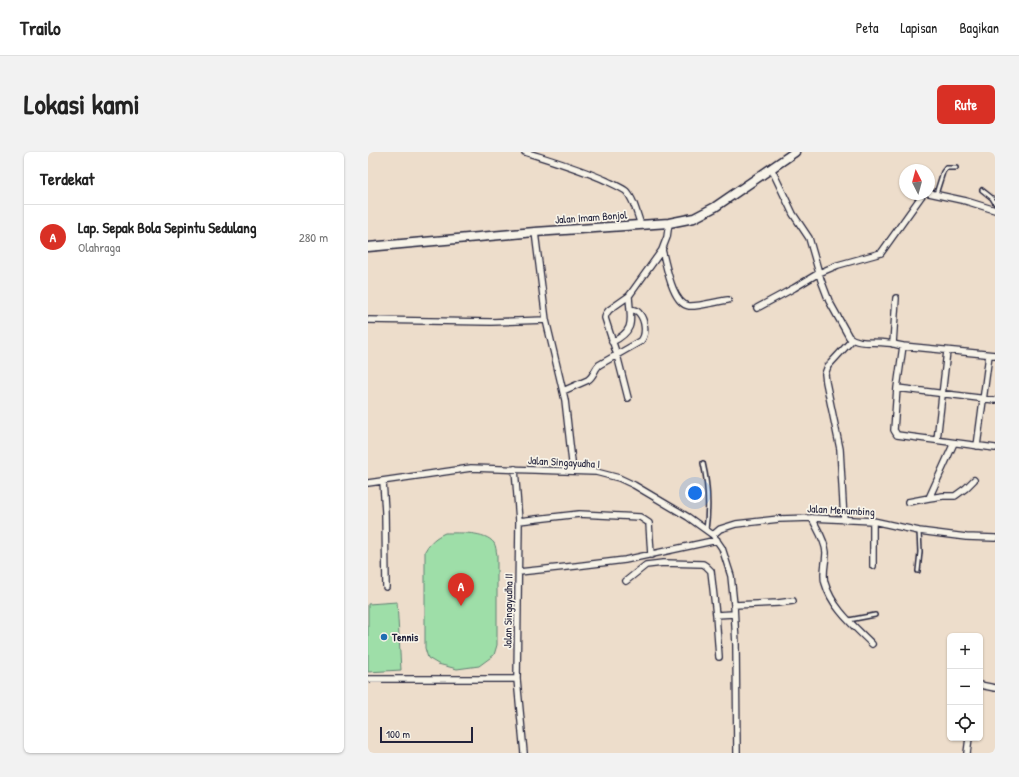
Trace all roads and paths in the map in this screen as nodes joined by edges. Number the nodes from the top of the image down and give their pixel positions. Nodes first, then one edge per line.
1 (525, 152) edge
2 (795, 152) edge
3 (771, 168) junction
4 (956, 168) dead end
5 (982, 190) dead end
6 (936, 194) joint
7 (919, 200) edge
8 (995, 203) edge
9 (995, 210) edge
10 (669, 223) junction
11 (641, 225) junction
12 (535, 232) junction
13 (368, 247) edge
14 (662, 250) junction
15 (819, 273) junction
16 (629, 296) junction
17 (896, 298) dead end
18 (728, 300) dead end
19 (757, 308) dead end
20 (630, 309) junction
21 (368, 320) edge
22 (546, 320) junction
23 (852, 340) junction
24 (612, 342) junction
25 (893, 344) junction
26 (903, 346) junction
27 (947, 351) junction
28 (617, 355) junction
29 (992, 355) edge
30 (897, 388) junction
31 (563, 391) junction
32 (942, 394) junction
33 (628, 398) dead end
34 (983, 398) junction
35 (995, 400) edge
36 (937, 440) junction
37 (954, 443) junction
38 (977, 446) junction
39 (995, 448) edge
40 (703, 463) dead end
41 (515, 469) junction
42 (573, 472) junction
43 (974, 480) dead end
44 (382, 482) junction
45 (368, 483) edge
46 (929, 498) junction
47 (908, 502) dead end
48 (812, 518) junction
49 (844, 520) junction
50 (519, 521) junction
51 (873, 521) junction
52 (706, 530) junction
53 (919, 531) junction
54 (712, 535) junction
55 (995, 538) edge
56 (717, 540) junction
57 (651, 554) junction
58 (873, 566) dead end
59 (519, 572) junction
60 (918, 572) dead end
61 (626, 581) dead end
62 (386, 587) dead end
63 (793, 601) dead end
64 (734, 605) junction
65 (734, 614) junction
66 (716, 615) junction
67 (875, 615) dead end
68 (849, 620) junction
69 (872, 644) dead end
70 (719, 657) dead end
71 (368, 678) edge
72 (517, 679) junction
73 (983, 686) edge
74 (995, 688) edge
75 (969, 741) edge
76 (524, 753) edge
77 (737, 753) edge
78 (967, 753) edge

1 - 11 street
2 - 3 main road, Jalan Imam Bonjol
3 - 10 main road, Jalan Imam Bonjol
3 - 15 street
4 - 6 lane
5 - 8 lane
6 - 9 street
7 - 15 street
10 - 11 main road, Jalan Imam Bonjol
10 - 14 street
11 - 12 main road, Jalan Imam Bonjol
12 - 13 main road, Jalan Imam Bonjol
12 - 22 street
14 - 16 street
14 - 18 street
15 - 19 street
15 - 23 street
16 - 20 street
16 - 24 street
17 - 25 street
20 - 24 street
20 - 28 street
21 - 22 street
22 - 31 street
23 - 25 street
23 - 49 street
24 - 28 street
25 - 26 street
26 - 27 street
26 - 30 street
27 - 29 street
27 - 32 street
28 - 31 street
28 - 33 street
29 - 34 street
30 - 32 street
30 - 36 street
31 - 42 street
32 - 34 street
32 - 36 street
34 - 35 street
34 - 38 street
36 - 37 street
37 - 38 street
37 - 46 street
38 - 39 street
40 - 52 lane
41 - 42 street, Jalan Singayudha I
41 - 44 street, Jalan Singayudha I
41 - 50 street, Jalan Singayudha II
42 - 52 street, Jalan Singayudha I
43 - 46 street
44 - 45 street, Jalan Singayudha I
44 - 62 street
46 - 47 street
48 - 49 street, Jalan Menumbing
48 - 54 street, Jalan Menumbing
48 - 68 street
49 - 51 street, Jalan Menumbing
50 - 57 street
50 - 59 street, Jalan Singayudha II
51 - 53 street, Jalan Menumbing
51 - 58 street
52 - 54 street, Jalan Singayudha I
53 - 55 street, Jalan Menumbing
53 - 60 lane
54 - 56 street, Jalan Singayudha I
56 - 57 street
56 - 64 street, Jalan Singayudha I
57 - 59 street
59 - 72 street, Jalan Singayudha II
61 - 66 street
63 - 64 street
64 - 65 street, Jalan Singayudha I
65 - 66 street
65 - 77 street, Jalan Singayudha I
66 - 70 street
67 - 68 lane
68 - 69 street
71 - 72 street
72 - 76 street, Jalan Singayudha II
73 - 74 street
75 - 78 street

